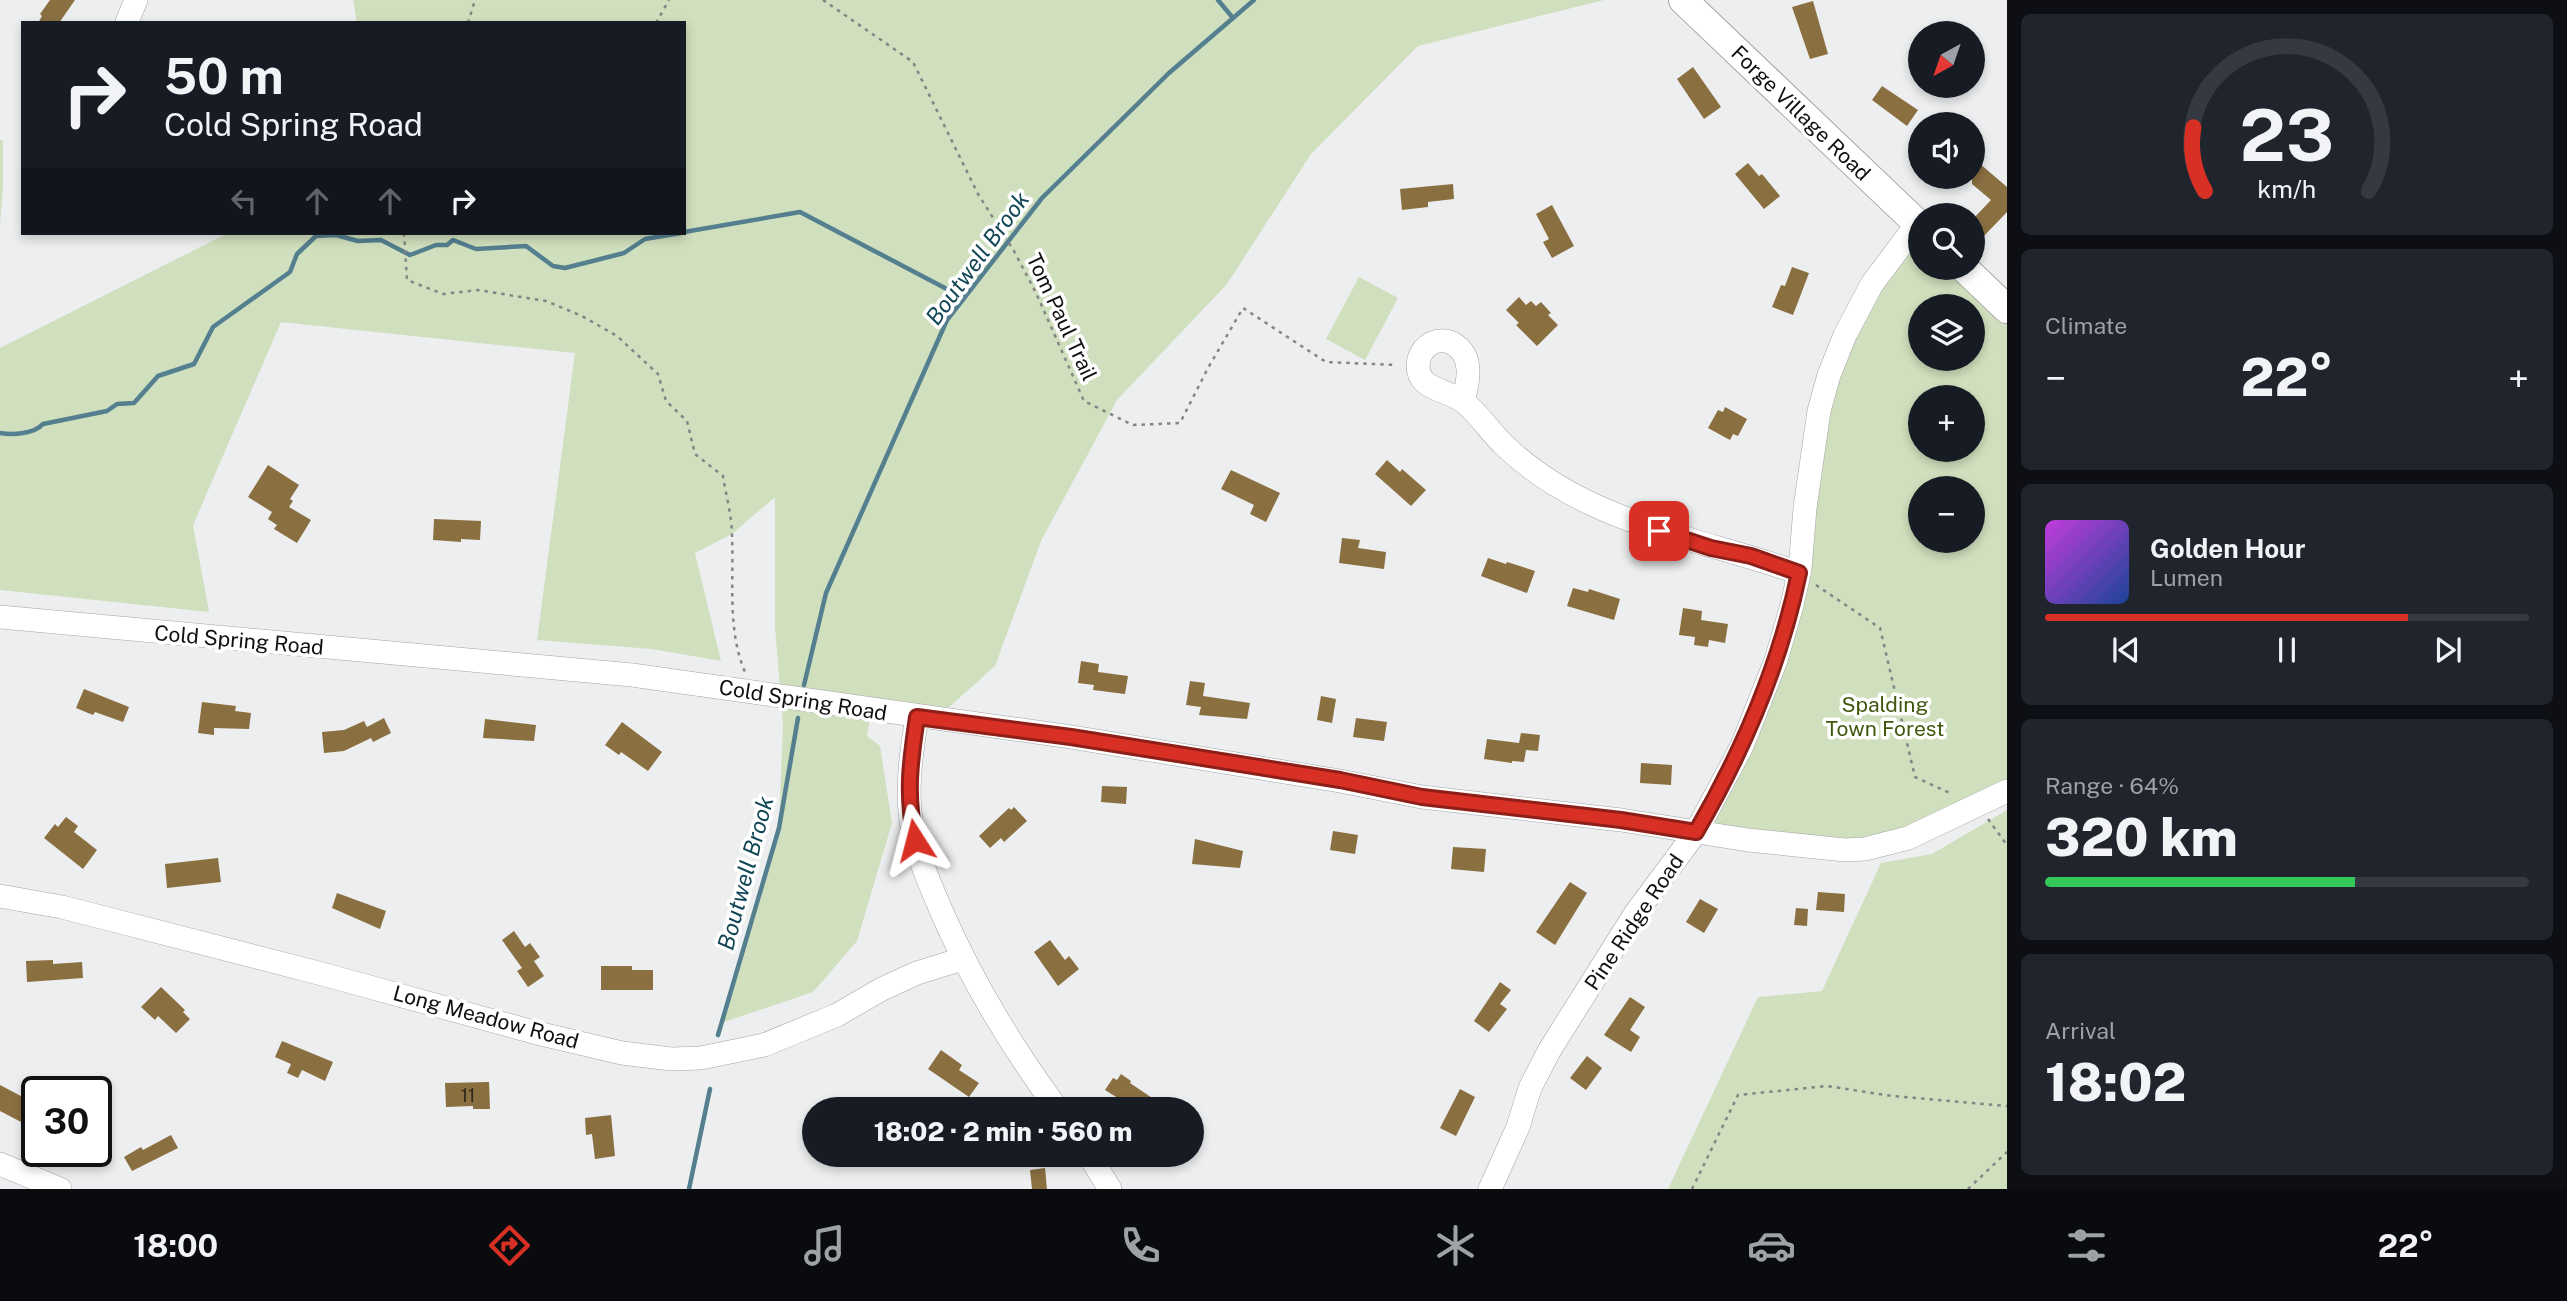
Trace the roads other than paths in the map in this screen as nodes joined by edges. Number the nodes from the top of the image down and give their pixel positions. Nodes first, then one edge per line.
1 (136, 0) edge
2 (1683, 0) edge
3 (126, 21) edge
4 (1908, 215) edge
5 (1908, 238) edge
6 (1977, 280) edge
7 (2007, 309) edge
8 (1463, 400) dead end
9 (1799, 573) junction
10 (0, 617) edge
11 (917, 717) junction
12 (2007, 791) edge
13 (1696, 832) junction
14 (0, 896) edge
15 (962, 959) junction
16 (1049, 1097) edge
17 (0, 1164) edge
18 (1096, 1167) edge
19 (60, 1189) edge
20 (1110, 1189) edge
21 (1490, 1189) edge

1 - 3 street
2 - 4 main road, Forge Village Road
5 - 9 street, Pine Ridge Road
6 - 7 main road
8 - 9 street
9 - 13 street, Pine Ridge Road
10 - 11 street, Cold Spring Road
11 - 13 street, Cold Spring Road
11 - 15 street
12 - 13 street, Cold Spring Road
13 - 21 street, Pine Ridge Road
14 - 15 street, Long Meadow Road
15 - 16 street
17 - 19 street
18 - 20 street

